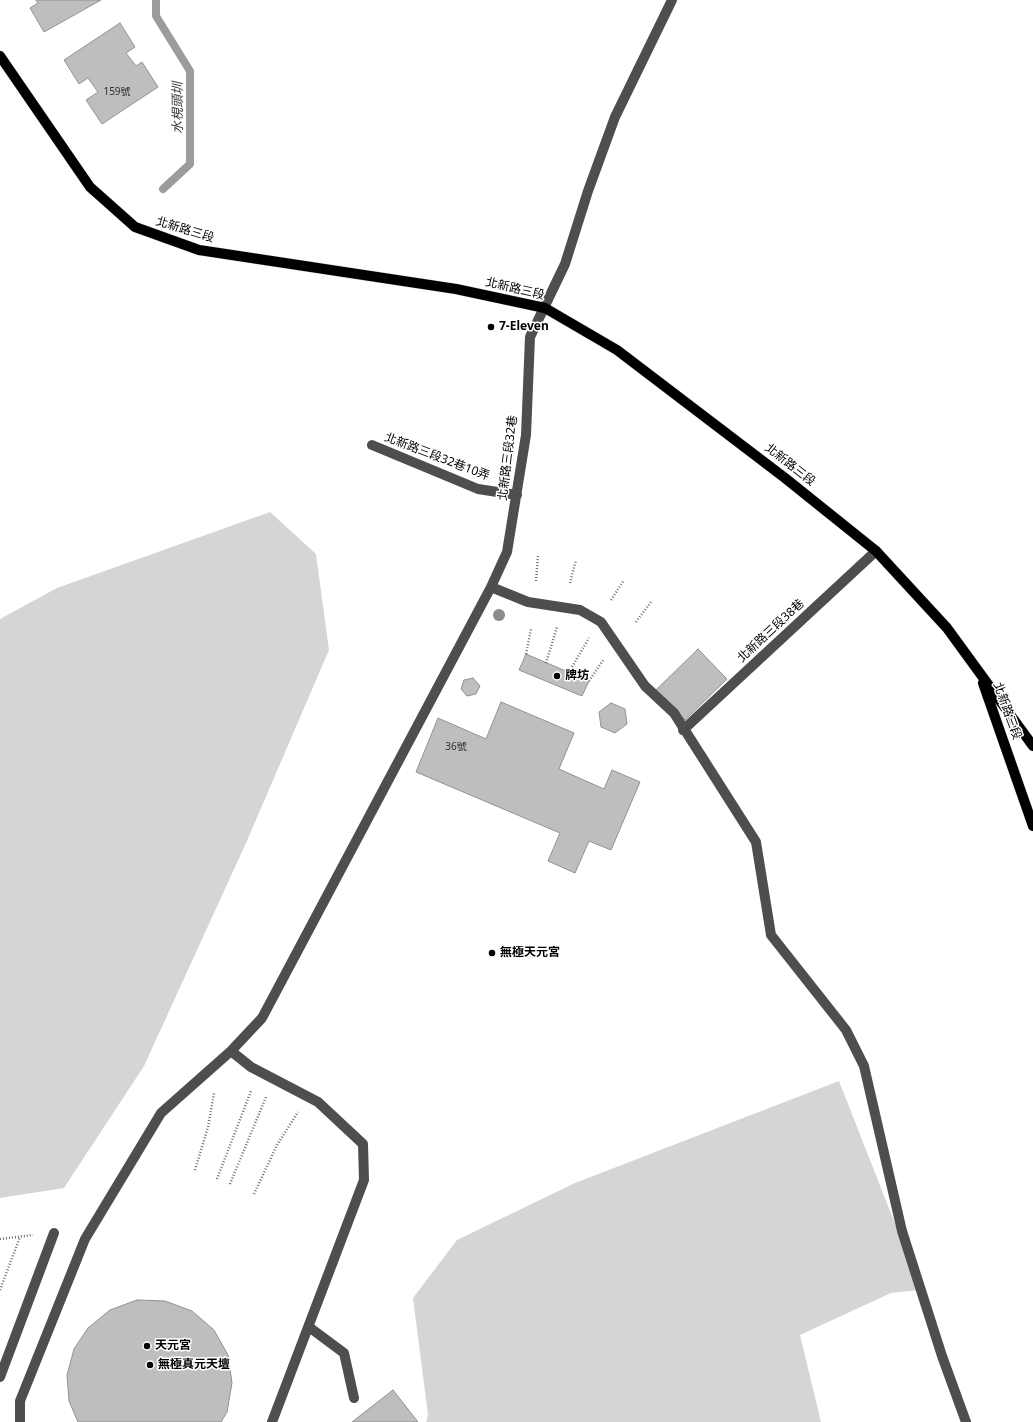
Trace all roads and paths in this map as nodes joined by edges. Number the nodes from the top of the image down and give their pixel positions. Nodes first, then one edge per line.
1 (672, 0) edge
2 (0, 56) edge
3 (545, 308) junction
4 (372, 446) dead end
5 (517, 495) junction
6 (876, 551) junction
7 (538, 556) dead end
8 (576, 560) dead end
9 (624, 580) dead end
10 (536, 581) dead end
11 (570, 583) dead end
12 (491, 587) junction
13 (611, 600) dead end
14 (651, 602) dead end
15 (636, 622) dead end
16 (557, 626) dead end
17 (531, 628) dead end
18 (589, 638) dead end
19 (526, 654) dead end
20 (606, 657) dead end
21 (546, 663) dead end
22 (569, 672) dead end
23 (979, 672) junction
24 (589, 681) dead end
25 (683, 730) junction
26 (1033, 746) edge
27 (1033, 826) edge
28 (231, 1051) junction
29 (215, 1090) dead end
30 (251, 1091) dead end
31 (266, 1097) dead end
32 (298, 1112) dead end
33 (195, 1170) dead end
34 (217, 1179) dead end
35 (230, 1184) dead end
36 (254, 1194) dead end
37 (54, 1233) dead end
38 (20, 1237) dead end
39 (0, 1290) edge
40 (309, 1327) junction
41 (0, 1377) edge
42 (354, 1398) dead end
43 (20, 1422) edge
44 (272, 1422) edge
45 (966, 1422) edge

1 - 3 street, 北新路三段32巷
2 - 3 main road, 北新路三段
3 - 5 street, 北新路三段32巷
3 - 6 main road, 北新路三段
4 - 5 street, 北新路三段32巷10弄
5 - 12 street, 北新路三段32巷
6 - 23 main road, 北新路三段
6 - 25 street, 北新路三段38巷
7 - 10 path
8 - 11 path
9 - 13 path
12 - 25 street
12 - 28 street, 北新路三段32巷
14 - 15 path
16 - 21 path
17 - 19 path
18 - 22 path
20 - 24 path
23 - 26 main road, 北新路三段
23 - 27 main road, 北新路三段
25 - 45 street
28 - 40 street
28 - 43 street, 北新路三段32巷
29 - 33 path
30 - 34 path
31 - 35 path
32 - 36 path
37 - 41 street
38 - 39 path
40 - 42 street
40 - 44 street

